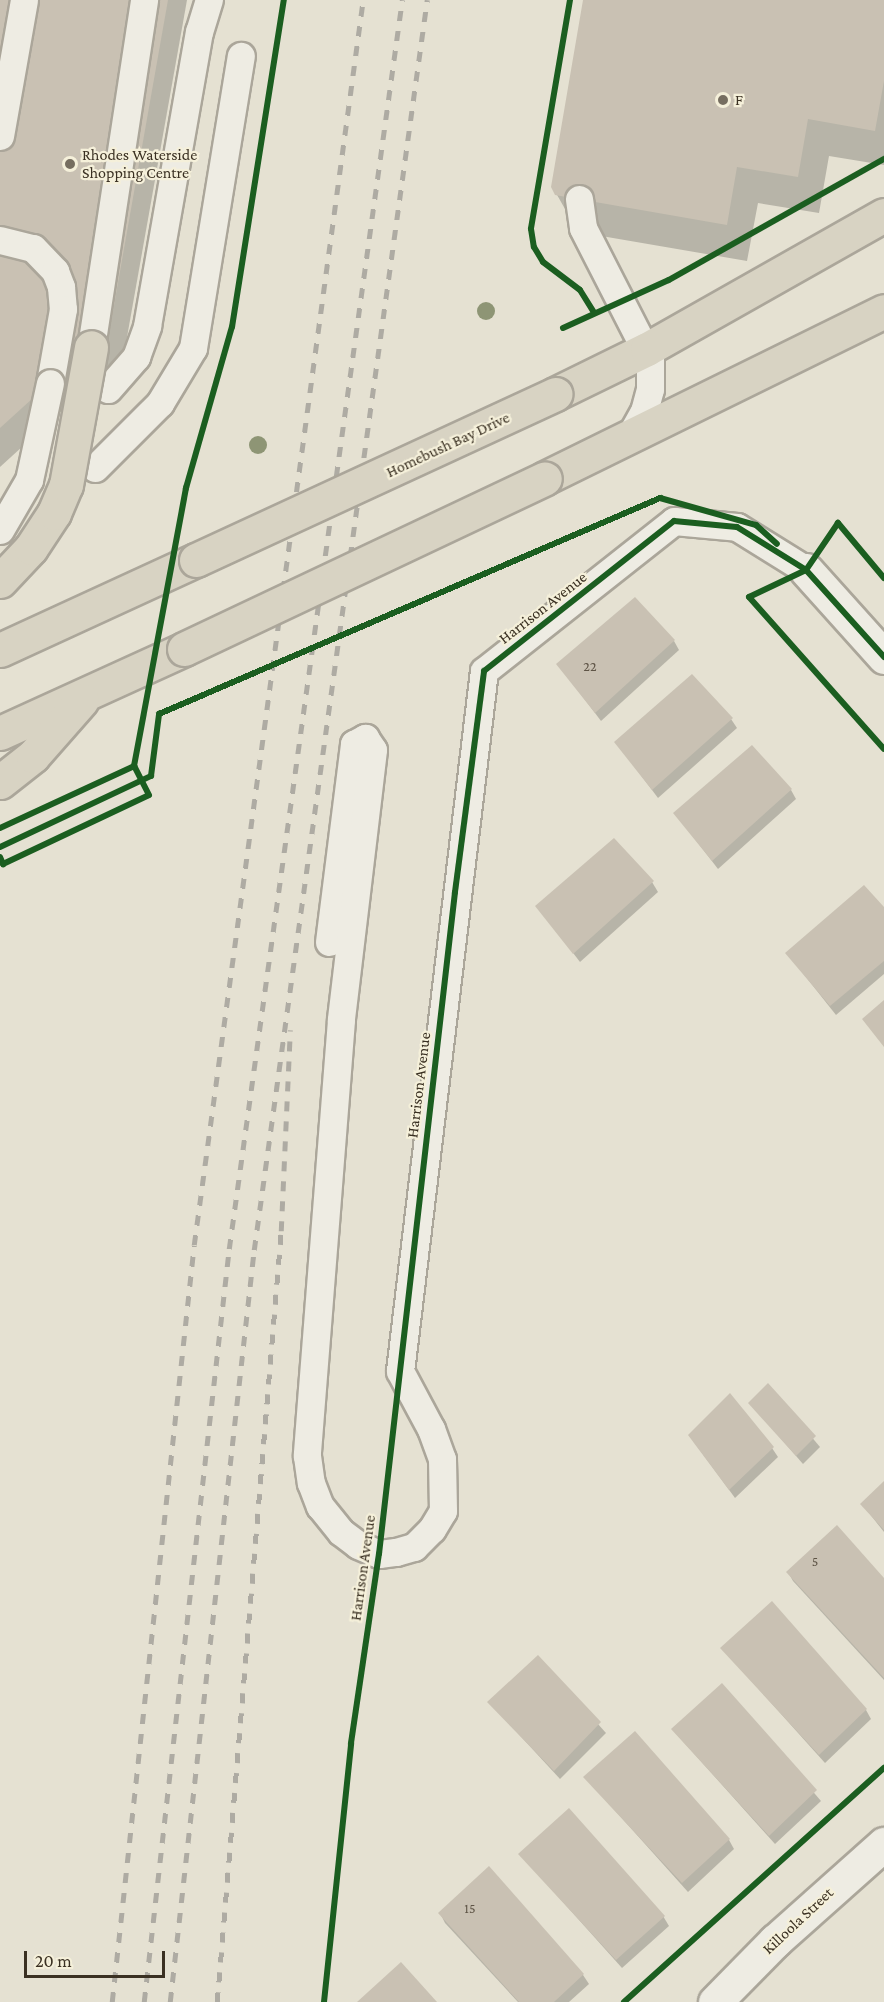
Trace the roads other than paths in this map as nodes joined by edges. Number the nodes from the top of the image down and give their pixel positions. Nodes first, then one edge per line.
1 (24, 0) edge
2 (144, 0) edge
3 (209, 0) edge
4 (241, 56) dead end
5 (0, 136) edge
6 (579, 199) dead end
7 (884, 215) edge
8 (0, 240) edge
9 (884, 311) edge
10 (91, 347) joint
11 (647, 349) junction
12 (108, 389) dead end
13 (630, 436) junction
14 (95, 468) dead end
15 (0, 530) edge
16 (806, 570) joint
17 (0, 581) edge
18 (0, 650) edge
19 (884, 657) edge
20 (89, 692) junction
21 (0, 733) edge
22 (0, 782) edge
23 (329, 942) dead end
24 (884, 1844) edge
25 (715, 2002) edge

1 - 5 lane
2 - 10 lane
3 - 12 lane
4 - 14 lane
6 - 11 lane
7 - 11 highway, Homebush Bay Drive
8 - 15 lane, bridge
9 - 13 highway
10 - 17 highway, bridge
11 - 13 lane
11 - 18 highway, Homebush Bay Drive, bridge
13 - 20 highway, bridge
16 - 19 street, Harrison Avenue
16 - 23 lane, Harrison Avenue
20 - 21 highway
20 - 22 highway
24 - 25 street, Killoola Street

